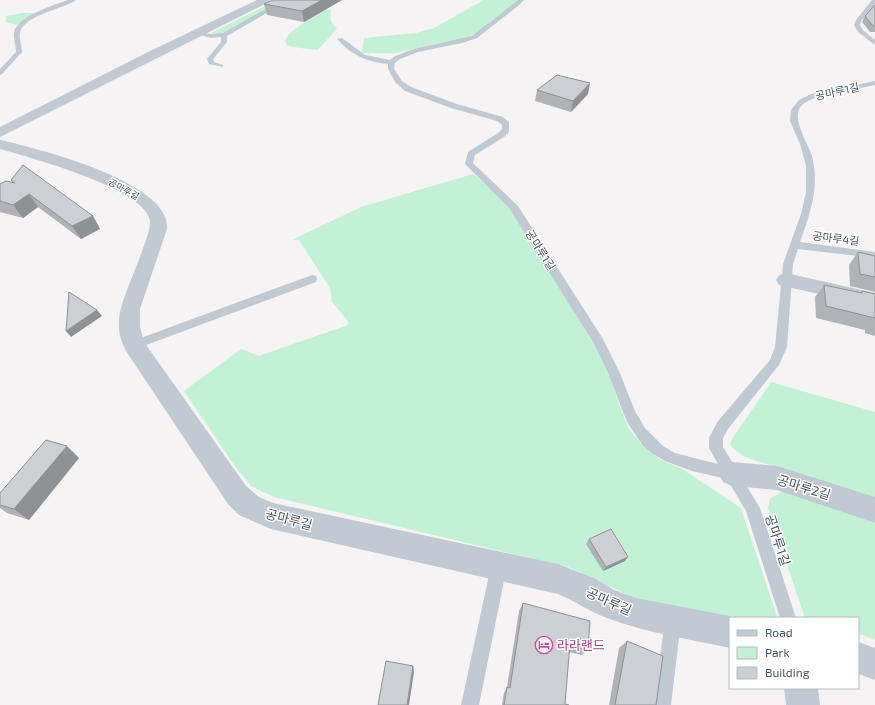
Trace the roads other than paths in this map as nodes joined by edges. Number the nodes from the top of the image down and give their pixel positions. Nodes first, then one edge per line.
1 (73, 0) edge
2 (265, 0) edge
3 (286, 0) edge
4 (521, 0) edge
5 (875, 0) edge
6 (198, 33) junction
7 (224, 35) junction
8 (340, 39) dead end
9 (875, 43) edge
10 (392, 62) junction
11 (221, 66) dead end
12 (0, 73) edge
13 (875, 83) edge
14 (0, 133) edge
15 (0, 144) edge
16 (794, 245) junction
17 (875, 255) edge
18 (312, 279) dead end
19 (786, 280) junction
20 (875, 300) edge
21 (134, 346) junction
22 (732, 474) junction
23 (875, 510) edge
24 (499, 566) junction
25 (788, 617) edge
26 (673, 620) junction
27 (729, 632) edge
28 (859, 658) edge
29 (875, 664) edge
30 (802, 689) edge
31 (470, 705) edge
32 (662, 705) edge
33 (803, 705) edge

1 - 12 lane
2 - 6 street
3 - 7 lane
4 - 10 lane
5 - 9 lane
6 - 7 lane
6 - 14 street
7 - 11 lane
8 - 10 lane
10 - 22 lane, 공마루1길
13 - 16 lane, 공마루1길
15 - 21 street, 공마루길
16 - 17 lane, 공마루4길
16 - 19 lane, 공마루1길
18 - 21 lane
19 - 20 street
19 - 22 lane, 공마루1길
21 - 24 street, 공마루길
22 - 23 street, 공마루2길
22 - 25 lane, 공마루1길
24 - 26 street, 공마루길
24 - 31 lane
26 - 27 street, 공마루길
26 - 32 lane
28 - 29 street
30 - 33 street

